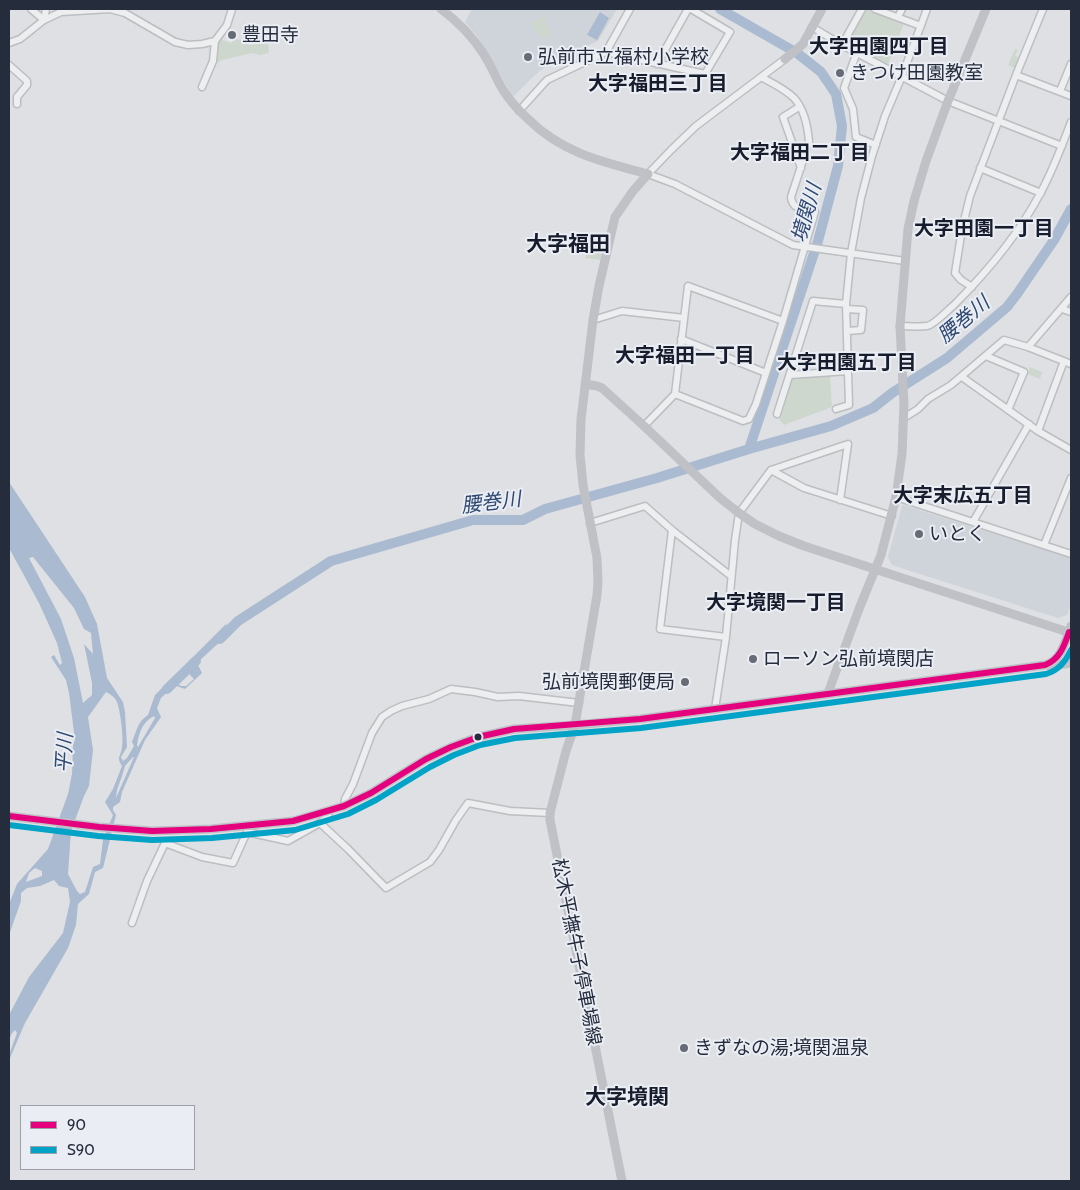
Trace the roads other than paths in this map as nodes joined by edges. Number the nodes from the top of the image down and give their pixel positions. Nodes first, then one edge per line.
1 (32, 9) edge
2 (46, 9) edge
3 (92, 9) edge
4 (232, 9) edge
5 (441, 9) edge
6 (630, 9) edge
7 (690, 9) edge
8 (822, 9) edge
9 (862, 9) edge
10 (875, 9) edge
11 (902, 9) edge
12 (927, 9) edge
13 (986, 9) edge
14 (1043, 9) edge
15 (898, 17) junction
16 (44, 20) junction
17 (921, 26) junction
18 (812, 27) junction
19 (215, 41) junction
20 (9, 43) edge
21 (842, 45) junction
22 (606, 52) junction
23 (857, 52) junction
24 (785, 59) joint
25 (657, 64) junction
26 (1071, 64) edge
27 (9, 65) edge
28 (1016, 74) junction
29 (902, 76) junction
30 (761, 77) junction
31 (202, 87) dead end
32 (1060, 92) junction
33 (1071, 96) edge
34 (948, 101) junction
35 (17, 104) dead end
36 (799, 107) junction
37 (520, 111) junction
38 (998, 121) junction
39 (1071, 122) edge
40 (876, 145) junction
41 (1062, 146) junction
42 (801, 168) junction
43 (980, 168) junction
44 (648, 174) junction
45 (1041, 193) junction
46 (806, 247) junction
47 (851, 253) junction
48 (905, 261) junction
49 (972, 287) junction
50 (1071, 297) edge
51 (846, 306) junction
52 (1062, 309) junction
53 (1071, 312) edge
54 (684, 318) junction
55 (594, 320) junction
56 (783, 321) junction
57 (900, 326) junction
58 (847, 331) junction
59 (681, 339) junction
60 (1028, 347) junction
61 (986, 356) junction
62 (1068, 362) edge
63 (848, 371) junction
64 (766, 373) junction
65 (790, 375) junction
66 (962, 376) junction
67 (585, 384) junction
68 (675, 394) junction
69 (836, 409) dead end
70 (1008, 410) junction
71 (777, 414) dead end
72 (904, 418) junction
73 (1029, 424) junction
74 (644, 426) junction
75 (1038, 431) junction
76 (1071, 450) edge
77 (771, 470) junction
78 (1071, 478) edge
79 (896, 497) junction
80 (840, 500) junction
81 (739, 513) junction
82 (892, 516) junction
83 (590, 522) junction
84 (973, 522) junction
85 (672, 530) junction
86 (1044, 545) junction
87 (1071, 554) edge
88 (875, 569) junction
89 (731, 576) junction
90 (1071, 631) edge
91 (726, 637) junction
92 (1071, 663) edge
93 (1045, 665) junction
94 (828, 693) junction
95 (579, 703) junction
96 (716, 709) junction
97 (575, 725) junction
98 (344, 806) junction
99 (329, 811) junction
100 (550, 813) junction
101 (9, 816) edge
102 (320, 823) junction
103 (248, 829) junction
104 (132, 922) dead end
105 (622, 1181) edge

1 - 16 street
2 - 16 street
3 - 16 street
3 - 19 street
4 - 19 street
5 - 37 main road
6 - 22 street
7 - 25 street
7 - 25 street
8 - 18 main road
9 - 21 street
10 - 15 street
11 - 15 street
12 - 17 street
13 - 34 main road
14 - 28 street
15 - 17 street
16 - 20 street
17 - 29 street
18 - 21 street
18 - 24 main road
19 - 31 street
21 - 23 street
22 - 25 street
22 - 37 street
23 - 29 street
23 - 40 street
24 - 30 street
26 - 32 street
27 - 35 street
28 - 32 street
28 - 38 street
29 - 34 street
29 - 40 street
30 - 36 street
30 - 44 street
32 - 33 street
34 - 38 street
34 - 48 main road
36 - 42 street
36 - 42 street
37 - 44 main road
38 - 41 street
38 - 43 street
39 - 41 street
40 - 47 street
41 - 45 street
42 - 46 street
43 - 45 street
43 - 49 street
44 - 46 street
44 - 55 main road, 松木平撫牛子停車場線
45 - 49 street
46 - 47 street
46 - 56 street
47 - 48 street
47 - 51 street
48 - 57 main road
49 - 57 street
50 - 52 street
51 - 58 street
51 - 58 street
51 - 65 street
52 - 53 street
52 - 60 street
54 - 55 street
54 - 56 street
54 - 59 street
55 - 67 main road, 松木平撫牛子停車場線
56 - 64 street
57 - 72 main road
58 - 63 street
59 - 64 street
59 - 68 street
60 - 61 street
60 - 62 street
61 - 66 street
61 - 70 street
62 - 75 street
63 - 65 street
63 - 69 street
64 - 68 street
65 - 71 street
66 - 70 street
66 - 72 street
67 - 74 main road
67 - 83 main road, 松木平撫牛子停車場線
68 - 74 street
70 - 73 street
72 - 79 main road
73 - 75 street
73 - 84 street
74 - 81 main road
75 - 76 street
77 - 80 street
77 - 80 street
77 - 81 street
78 - 86 street
79 - 82 main road
79 - 84 street
80 - 82 street
81 - 88 main road
81 - 89 street
82 - 88 main road
83 - 85 street
83 - 95 main road, 松木平撫牛子停車場線
84 - 86 street
85 - 89 street
85 - 91 street
86 - 87 street
88 - 90 main road
88 - 94 main road
89 - 91 street
90 - 93 main road
91 - 96 street
92 - 93 main road
93 - 94 main road
94 - 96 main road
95 - 97 main road, 松木平撫牛子停車場線
95 - 98 street
96 - 97 main road
97 - 98 main road
97 - 100 main road, 松木平撫牛子停車場線
98 - 99 main road
99 - 102 street
99 - 103 main road
100 - 102 street
100 - 105 main road, 松木平撫牛子停車場線
101 - 103 main road
102 - 103 street
103 - 104 street

